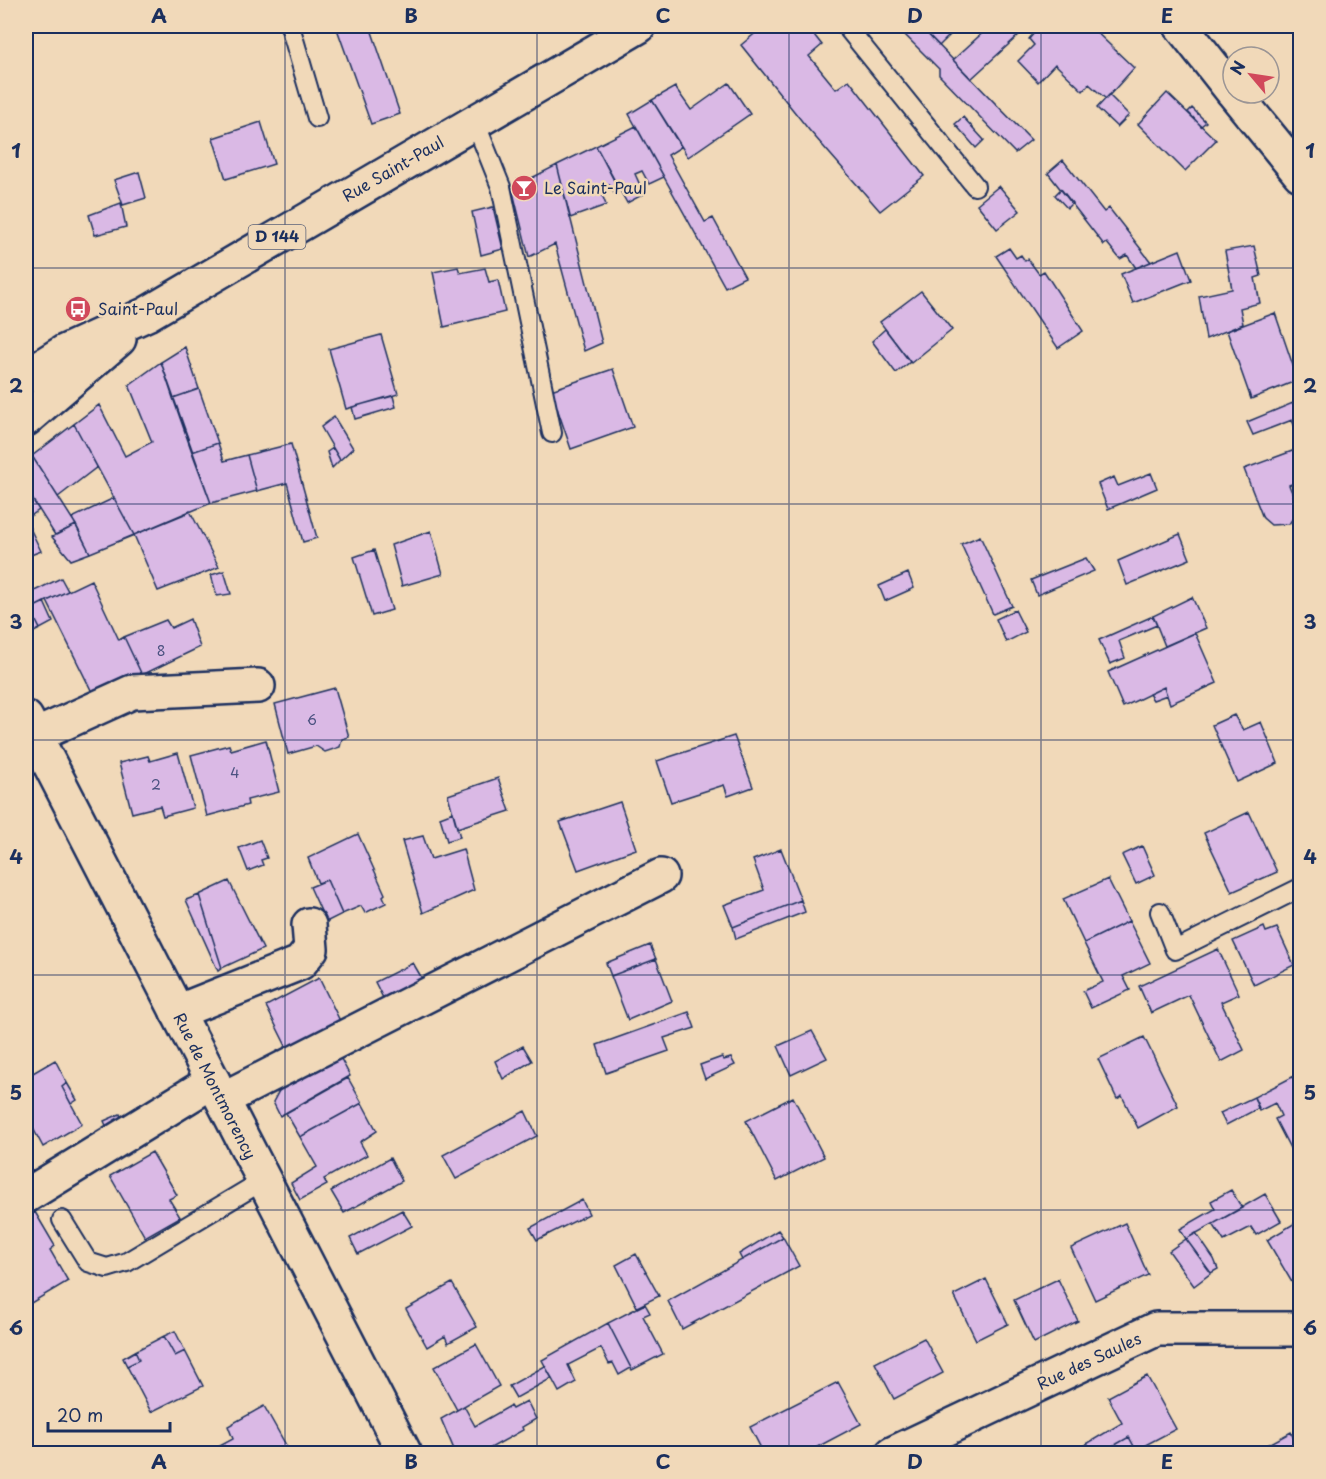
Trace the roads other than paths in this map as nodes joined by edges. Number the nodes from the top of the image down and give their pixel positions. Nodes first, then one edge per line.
1 (290, 26) edge
2 (639, 26) edge
3 (846, 26) edge
4 (1181, 26) edge
5 (1221, 78) edge
6 (1243, 105) edge
7 (317, 118) dead end
8 (475, 122) junction
9 (1300, 174) edge
10 (975, 186) dead end
11 (147, 314) junction
12 (26, 376) edge
13 (26, 419) edge
14 (552, 434) dead end
15 (258, 686) dead end
16 (30, 727) edge
17 (661, 876) dead end
18 (1300, 888) edge
19 (1160, 912) dead end
20 (309, 925) dead end
21 (177, 1012) junction
22 (218, 1090) junction
23 (264, 1180) junction
24 (26, 1196) edge
25 (62, 1220) dead end
26 (1300, 1329) edge
27 (405, 1454) edge
28 (892, 1454) edge

1 - 7 lane
2 - 8 street, Rue Saint-Paul / D 144
3 - 10 lane
4 - 5 street
6 - 9 street
8 - 11 street, Rue Saint-Paul / D 144
8 - 14 lane
11 - 12 street, Rue Saint-Paul / D 144
11 - 13 street, Rue Saint-Paul
15 - 16 street
16 - 21 street, Rue de Montmorency
17 - 22 street
18 - 19 lane
20 - 21 street
21 - 22 street, Rue de Montmorency
22 - 23 street, Rue de Montmorency
22 - 24 street
23 - 25 lane
23 - 27 street, Rue de Montmorency
26 - 28 street, Rue des Saules

